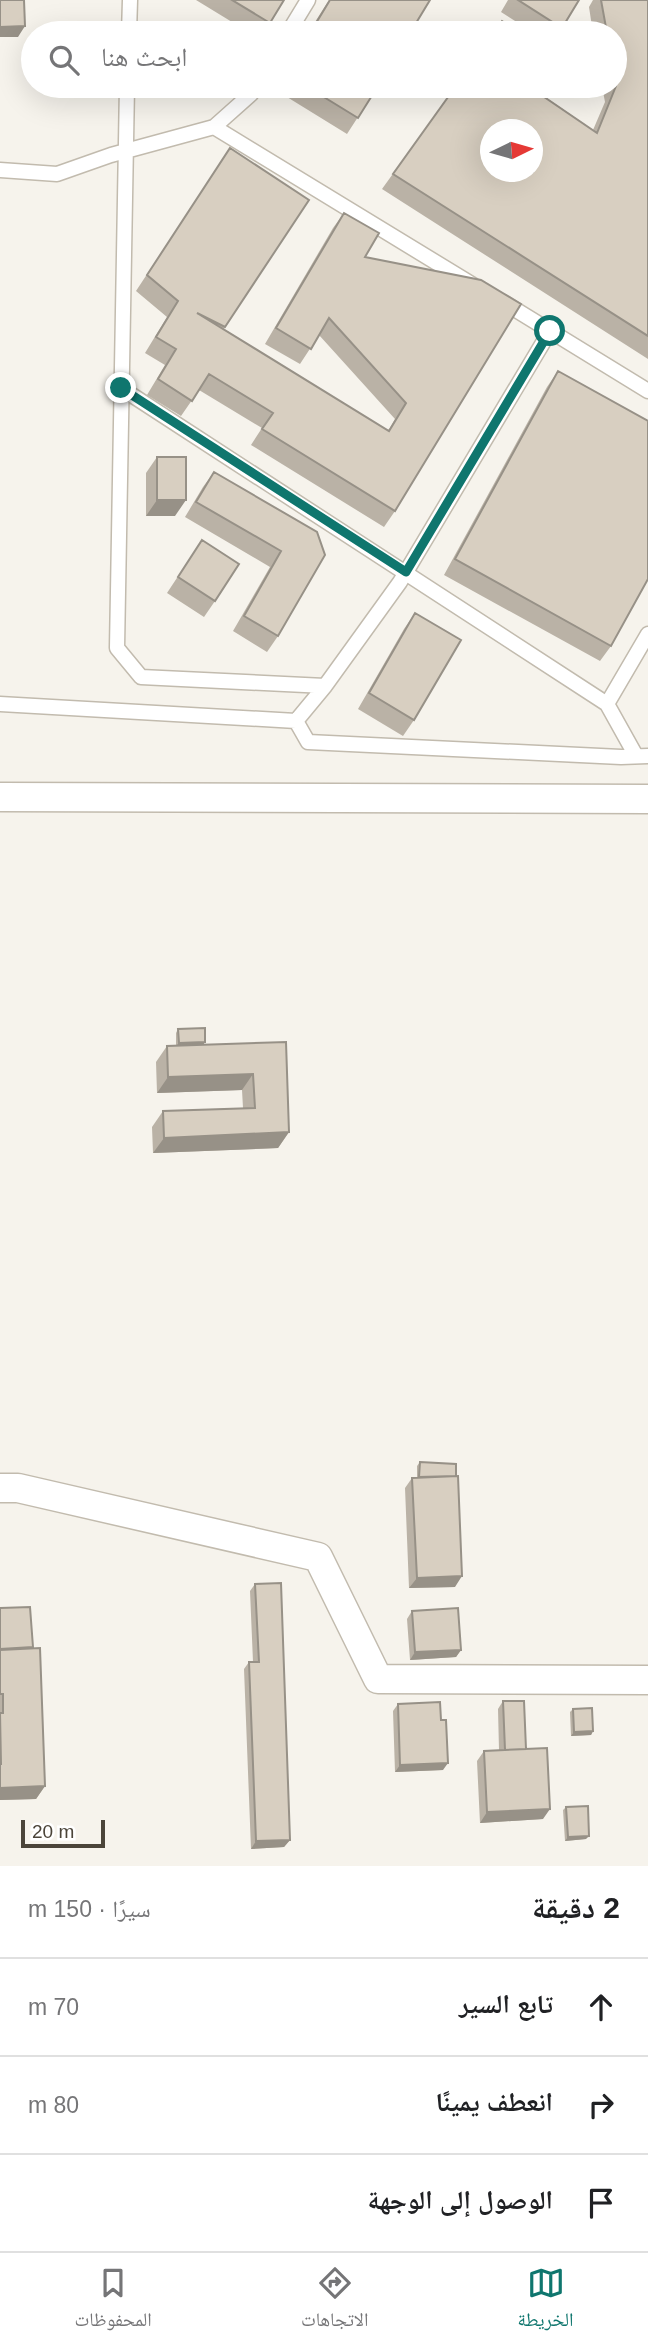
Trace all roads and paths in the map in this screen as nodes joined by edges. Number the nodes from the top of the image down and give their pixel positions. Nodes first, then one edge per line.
1 (130, 0) edge
2 (308, 0) edge
3 (129, 21) edge
4 (295, 21) edge
5 (127, 98) edge
6 (247, 98) edge
7 (214, 127) junction
8 (125, 152) junction
9 (0, 170) edge
10 (550, 331) junction
11 (121, 388) junction
12 (648, 391) edge
13 (406, 572) junction
14 (648, 634) edge
15 (325, 686) junction
16 (0, 704) edge
17 (607, 704) junction
18 (296, 721) junction
19 (642, 756) edge
20 (0, 797) edge
21 (648, 799) edge
22 (0, 1488) edge
23 (648, 1680) edge

1 - 3 lane
2 - 4 lane
5 - 8 lane
6 - 7 lane
7 - 8 lane
7 - 10 lane
8 - 9 lane
8 - 11 lane
10 - 12 lane
10 - 13 lane
11 - 13 lane
11 - 15 lane
13 - 15 lane
13 - 17 lane
14 - 17 lane
15 - 18 lane
16 - 18 lane
17 - 19 lane
18 - 19 lane
20 - 21 street
22 - 23 street

